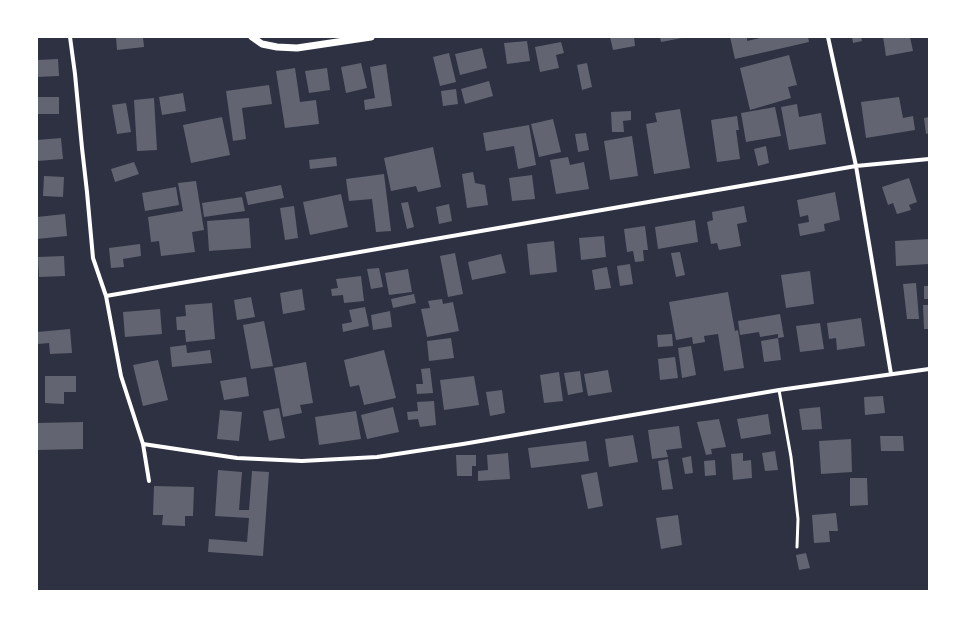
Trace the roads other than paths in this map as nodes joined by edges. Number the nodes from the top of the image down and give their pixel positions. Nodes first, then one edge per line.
1 (70, 37) edge
2 (252, 37) edge
3 (371, 37) edge
4 (828, 37) edge
5 (929, 159) edge
6 (856, 166) junction
7 (106, 296) junction
8 (929, 369) edge
9 (891, 374) junction
10 (779, 390) junction
11 (143, 444) junction
12 (149, 481) dead end
13 (798, 547) dead end

1 - 7 street
2 - 3 street
4 - 6 street
5 - 6 street
6 - 7 street
6 - 9 street
7 - 11 street
8 - 9 street
9 - 10 street
10 - 11 street
10 - 13 lane
11 - 12 street

